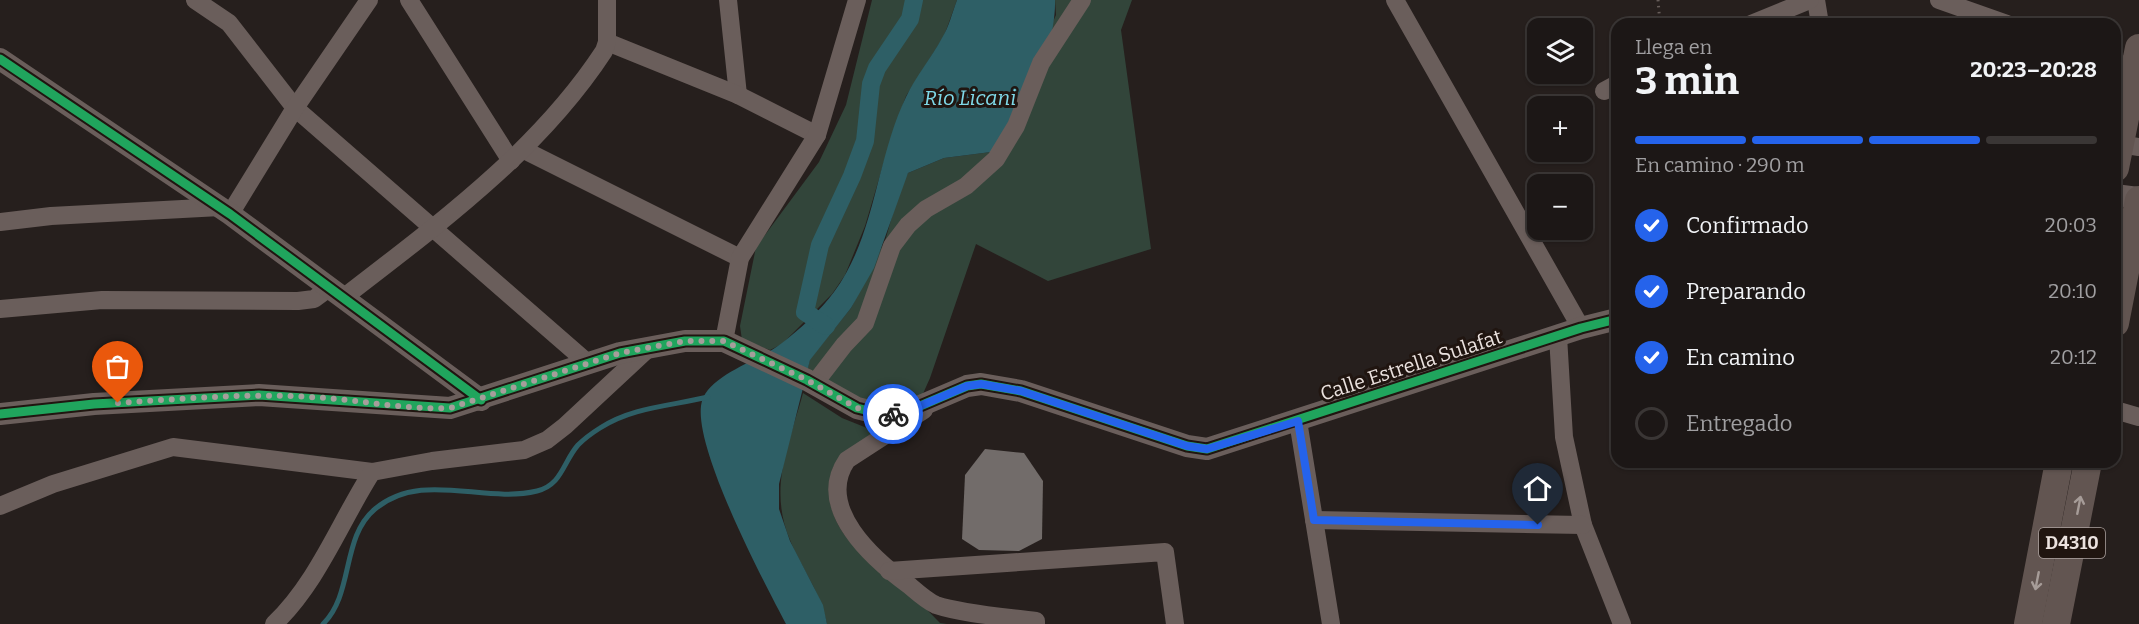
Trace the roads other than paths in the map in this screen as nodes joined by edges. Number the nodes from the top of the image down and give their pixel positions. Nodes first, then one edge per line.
1 (195, 0) edge
2 (369, 0) edge
3 (409, 0) edge
4 (607, 0) edge
5 (728, 0) edge
6 (857, 0) edge
7 (1082, 0) edge
8 (1395, 0) edge
9 (1810, 0) edge
10 (1816, 0) edge
11 (1939, 0) edge
12 (1766, 18) edge
13 (1819, 18) edge
14 (1990, 18) edge
15 (607, 42) junction
16 (0, 59) edge
17 (2130, 60) edge
18 (738, 95) junction
19 (295, 108) junction
20 (817, 135) junction
21 (2125, 153) edge
22 (517, 156) junction
23 (2121, 196) edge
24 (2139, 199) edge
25 (225, 211) junction
26 (0, 222) edge
27 (431, 229) junction
28 (740, 258) junction
29 (2131, 286) edge
30 (336, 293) junction
31 (0, 309) edge
32 (2121, 309) edge
33 (1611, 320) edge
34 (1581, 328) junction
35 (1558, 336) junction
36 (651, 345) junction
37 (734, 345) junction
38 (589, 364) junction
39 (811, 382) junction
40 (481, 400) junction
41 (935, 402) junction
42 (2121, 412) edge
43 (0, 414) edge
44 (2139, 417) edge
45 (1298, 421) junction
46 (2058, 468) edge
47 (2087, 468) edge
48 (372, 472) junction
49 (0, 506) edge
50 (1314, 520) junction
51 (1583, 525) junction
52 (888, 571) junction
53 (274, 624) edge
54 (1036, 624) edge
55 (1175, 624) edge
56 (1331, 624) edge
57 (1622, 624) edge
58 (2028, 624) edge
59 (2056, 624) edge

1 - 19 street
2 - 19 street
3 - 22 street
4 - 15 street
5 - 18 street
6 - 20 street
7 - 39 street
8 - 34 street
9 - 12 street
10 - 13 street
11 - 14 street
15 - 18 street
15 - 22 street
16 - 25 street
17 - 21 main road
18 - 20 street
19 - 25 street
19 - 27 street
20 - 28 street
22 - 27 street
22 - 28 street
23 - 24 street
24 - 29 main road
25 - 26 street
25 - 30 street
27 - 30 street
27 - 38 street
28 - 37 street
29 - 32 main road
30 - 31 street
30 - 40 street
33 - 34 street, Calle Estrella Sulafat
34 - 35 street, Calle Estrella Sulafat
35 - 45 street, Calle Estrella Sulafat
35 - 51 street
36 - 37 street
36 - 38 street
36 - 48 street
37 - 39 street, Calle Estrella Sulafat
38 - 40 street
39 - 41 street, Calle Estrella Sulafat
40 - 43 street
41 - 45 street, Calle Estrella Sulafat
41 - 52 street
42 - 44 street
45 - 50 street
46 -> 58 main road, D4310
59 -> 47 main road, D4310
48 - 49 street
48 - 53 street
50 - 51 street
50 - 56 street
51 - 57 street
52 - 54 street
52 - 55 street

